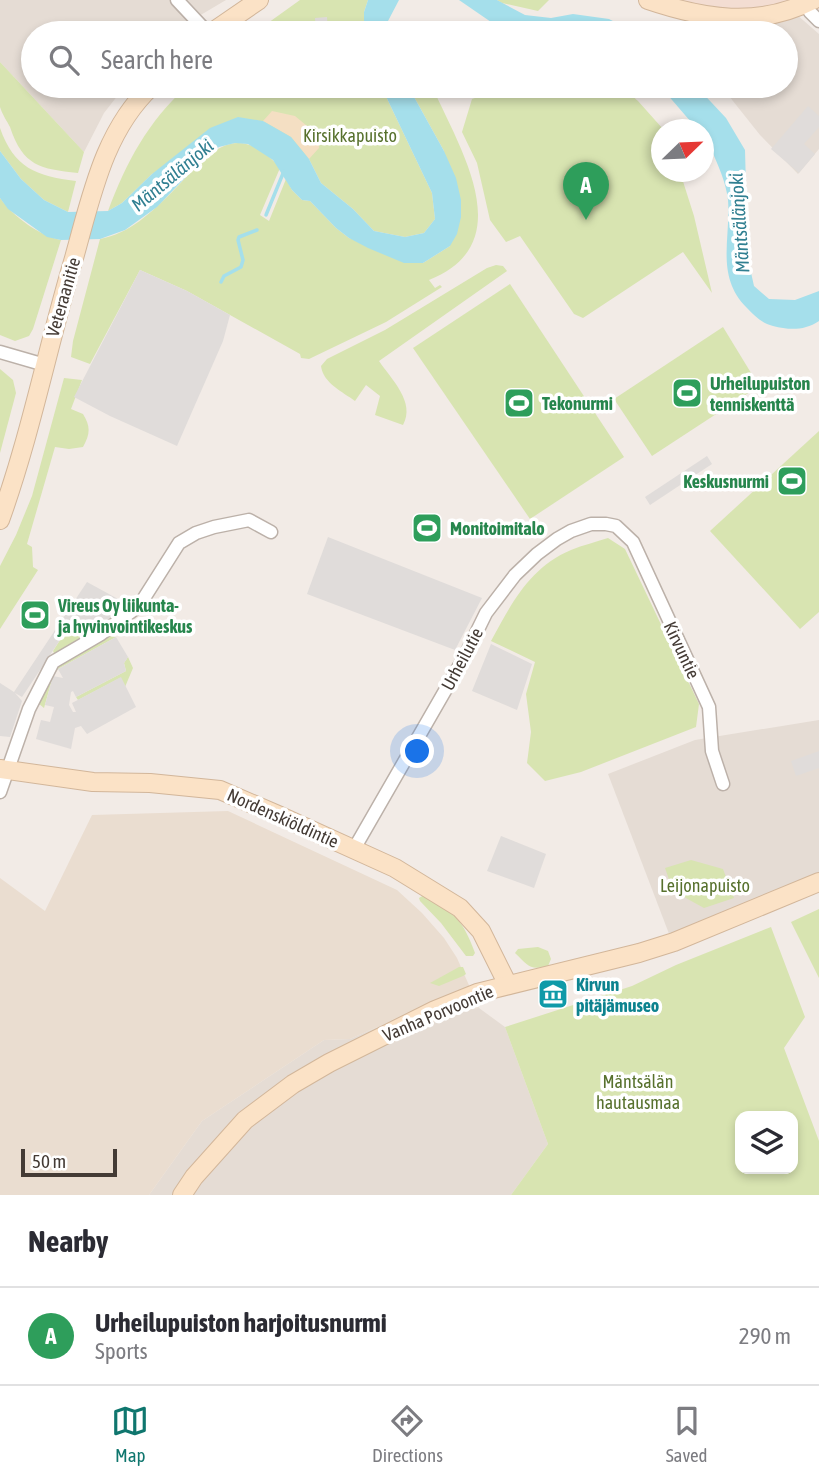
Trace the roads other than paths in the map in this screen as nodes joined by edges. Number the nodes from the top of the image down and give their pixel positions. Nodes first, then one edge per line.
1 (177, 0) edge
2 (259, 0) edge
3 (648, 0) edge
4 (810, 2) edge
5 (197, 21) edge
6 (227, 21) edge
7 (819, 21) edge
8 (142, 98) edge
9 (0, 352) edge
10 (45, 365) junction
11 (0, 520) edge
12 (616, 526) joint
13 (271, 532) dead end
14 (4, 770) edge
15 (723, 784) dead end
16 (0, 792) edge
17 (354, 849) junction
18 (819, 882) edge
19 (508, 985) junction
20 (182, 1195) edge

1 - 5 street
2 - 6 main road
3 - 4 main road
4 - 7 street
8 - 10 main road, Veteraanitie
9 - 10 street
10 - 11 main road, Veteraanitie
12 - 15 street, Kirvuntie
12 - 17 street, Urheilutie
13 - 14 street
14 - 16 street
14 - 17 main road, Nordenskiöldintie
17 - 19 main road, Nordenskiöldintie
18 - 19 main road, Vanha Porvoontie
19 - 20 main road, Vanha Porvoontie

